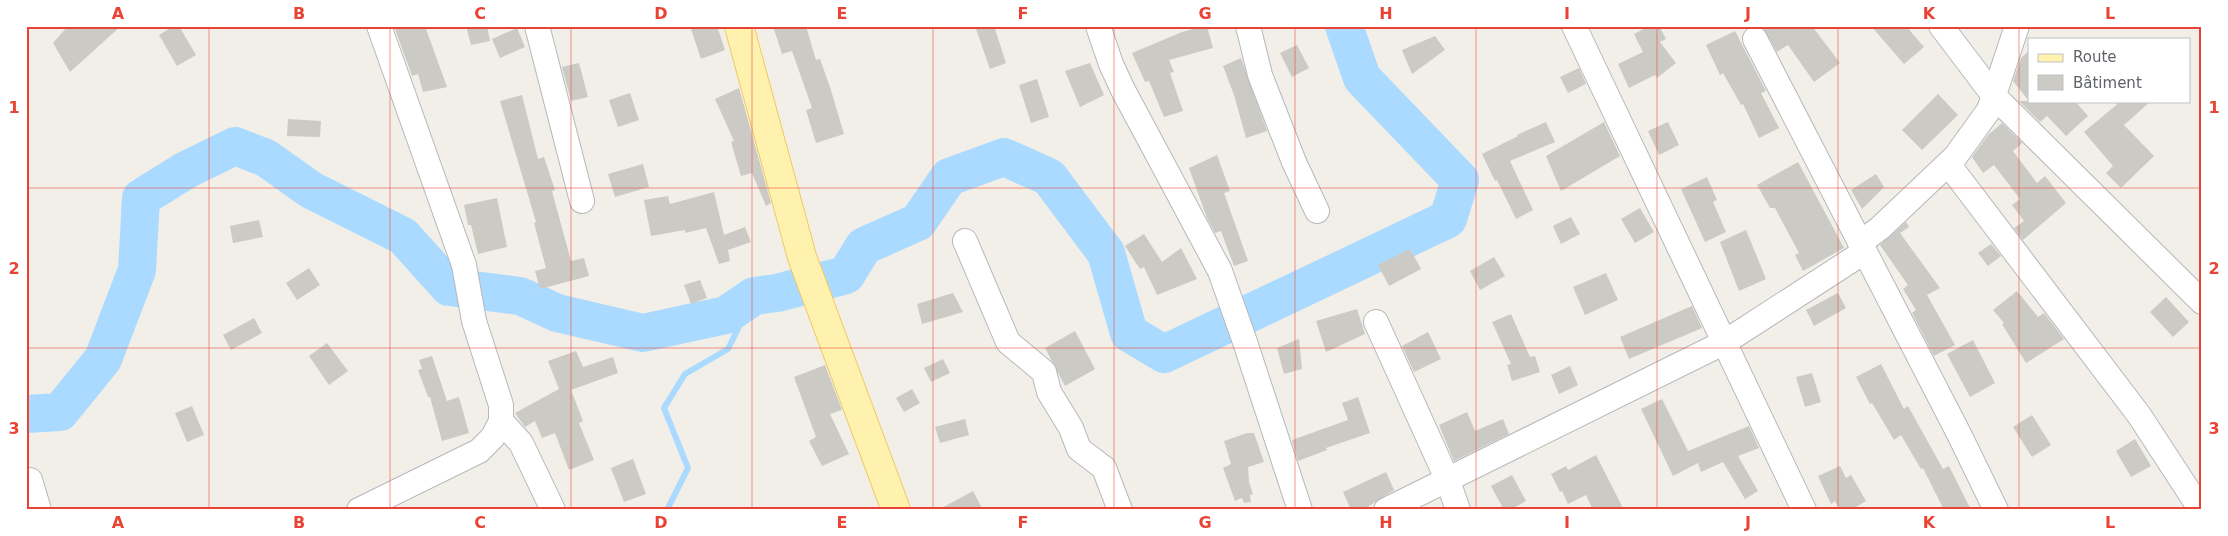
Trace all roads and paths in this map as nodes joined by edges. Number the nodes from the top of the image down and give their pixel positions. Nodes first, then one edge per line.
1 (379, 26) edge
2 (537, 26) edge
3 (739, 26) edge
4 (1098, 26) edge
5 (1248, 26) edge
6 (1574, 26) edge
7 (1941, 26) edge
8 (2017, 26) edge
9 (1754, 39) dead end
10 (1994, 96) junction
11 (1949, 165) junction
12 (582, 200) dead end
13 (1317, 211) dead end
14 (965, 241) dead end
15 (1862, 248) junction
16 (2202, 302) edge
17 (1376, 322) dead end
18 (1725, 342) junction
19 (502, 421) junction
20 (1448, 480) junction
21 (26, 481) edge
22 (39, 510) edge
23 (360, 510) edge
24 (553, 510) edge
25 (896, 510) edge
26 (1120, 510) edge
27 (1300, 510) edge
28 (1386, 510) edge
29 (1458, 510) edge
30 (1804, 510) edge
31 (1996, 510) edge
32 (2201, 510) edge

1 - 19 street
2 - 12 street
3 - 25 main road
4 - 27 street
5 - 13 street
6 - 18 street
7 - 10 street
8 - 10 street
9 - 15 street
10 - 11 street
10 - 16 street
11 - 15 street
11 - 32 street
14 - 26 street
15 - 18 street
15 - 31 street
17 - 20 street
18 - 20 street
18 - 30 street
19 - 23 street
19 - 24 street
20 - 28 street
20 - 29 street
21 - 22 street

